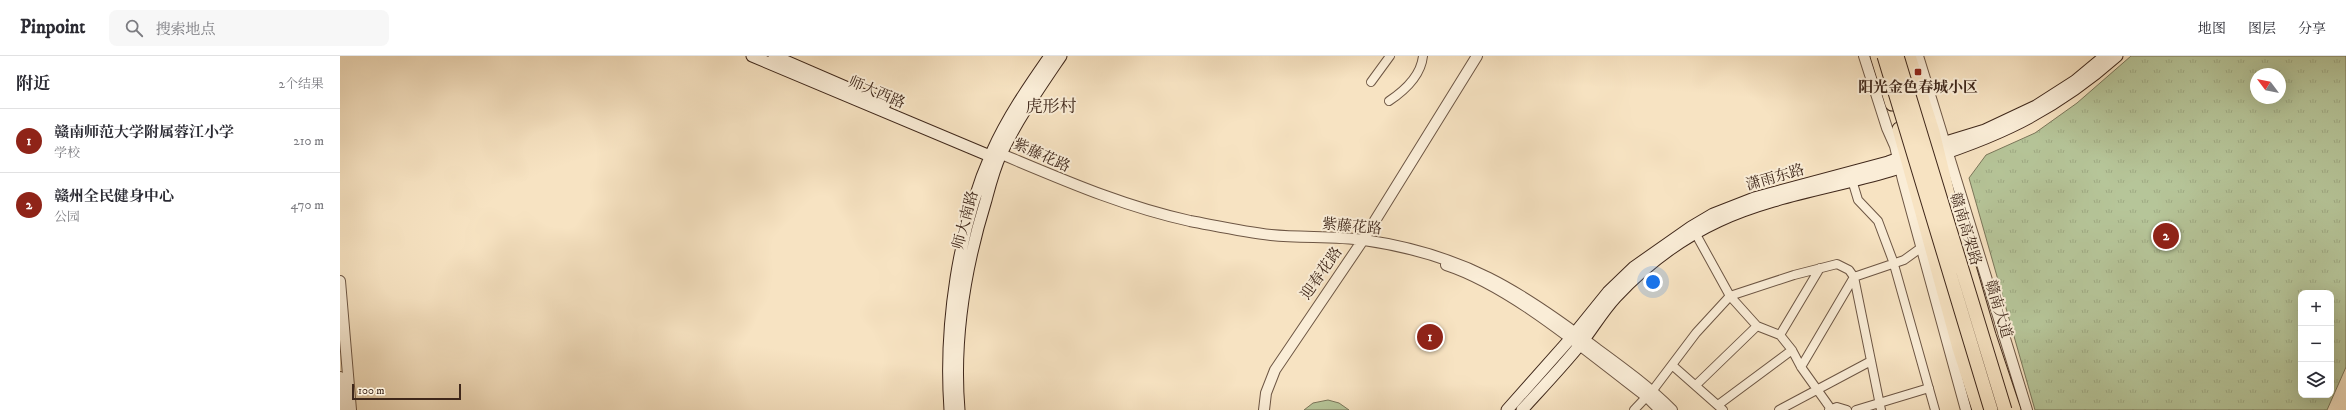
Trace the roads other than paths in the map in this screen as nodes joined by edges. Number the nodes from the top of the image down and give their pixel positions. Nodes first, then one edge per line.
1 (752, 56) edge
2 (774, 56) edge
3 (1050, 56) edge
4 (1061, 56) edge
5 (1390, 56) edge
6 (1423, 56) edge
7 (1477, 56) edge
8 (1864, 56) edge
9 (1877, 56) edge
10 (1884, 56) edge
11 (1897, 56) edge
12 (1908, 56) edge
13 (1918, 56) edge
14 (2105, 56) edge
15 (2118, 56) edge
16 (1371, 82) dead end
17 (1390, 101) dead end
18 (1942, 148) junction
19 (996, 155) junction
20 (1904, 161) junction
21 (1852, 180) junction
22 (1693, 230) junction
23 (1361, 242) junction
24 (1922, 247) junction
25 (1894, 264) junction
26 (1820, 268) junction
27 (1854, 277) junction
28 (340, 281) edge
29 (1730, 296) junction
30 (1757, 326) junction
31 (1780, 336) junction
32 (1577, 339) junction
33 (1792, 350) junction
34 (1871, 361) junction
35 (1672, 365) junction
36 (1801, 367) junction
37 (340, 377) edge
38 (1696, 385) junction
39 (1929, 388) junction
40 (1817, 389) junction
41 (1650, 394) junction
42 (1880, 406) edge
43 (1720, 408) edge
44 (1830, 409) edge
45 (343, 410) edge
46 (351, 410) edge
47 (950, 410) edge
48 (959, 410) edge
49 (1264, 410) edge
50 (1507, 410) edge
51 (1522, 410) edge
52 (1634, 410) edge
53 (1660, 410) edge
54 (1672, 410) edge
55 (1779, 410) edge
56 (1847, 410) edge
57 (1856, 410) edge
58 (1868, 410) edge
59 (1935, 410) edge
60 (1966, 410) edge
61 (1979, 410) edge
62 (1991, 410) edge
63 (2005, 410) edge
64 (2014, 410) edge
65 (2027, 410) edge

1 - 19 main road, 师大西路
2 - 19 main road, 师大西路
3 - 19 main road, 师大南路
4 - 19 main road, 师大南路
5 - 16 street
6 - 17 street
7 - 23 street, 迎春花路
8 - 20 street
9 - 20 main road
10 - 62 main road, 赣南高架路, bridge
11 - 63 main road, 赣南高架路, bridge
12 - 18 main road, 赣南大道
13 - 18 street
14 - 18 main road, 潇雨东路
15 - 18 main road, 潇雨东路
18 - 20 main road, 潇雨东路
18 - 64 main road, 赣南大道
18 - 65 street
19 - 23 street, 紫藤花路
19 - 47 main road, 师大南路
19 - 48 main road, 师大南路
20 - 21 main road, 潇雨东路
20 - 22 main road, 潇雨东路
20 - 24 street
20 - 61 main road
21 - 22 main road, 潇雨东路
21 - 25 street
22 - 29 street
22 - 32 main road, 潇雨东路
23 - 32 street, 紫藤花路
23 - 49 street, 迎春花路
24 - 25 street
24 - 60 street
25 - 27 street
25 - 39 street
26 - 27 street
26 - 29 street
26 - 31 street
27 - 34 street
27 - 36 street
28 - 46 street
29 - 30 street
29 - 35 street
30 - 31 street
30 - 38 street
31 - 33 street
32 - 41 street, 紫藤花路
32 - 50 main road, 潇雨东路
32 - 51 main road, 潇雨东路
33 - 36 street
33 - 43 street
34 - 40 street
34 - 42 street
35 - 38 street
35 - 41 street
36 - 40 street
37 - 45 street
38 - 43 street
39 - 42 street
39 - 59 street
40 - 44 street
40 - 55 street
41 - 52 street
41 - 53 street, 紫藤花路
41 - 54 street, 紫藤花路
42 - 57 street
42 - 58 street
44 - 56 street

